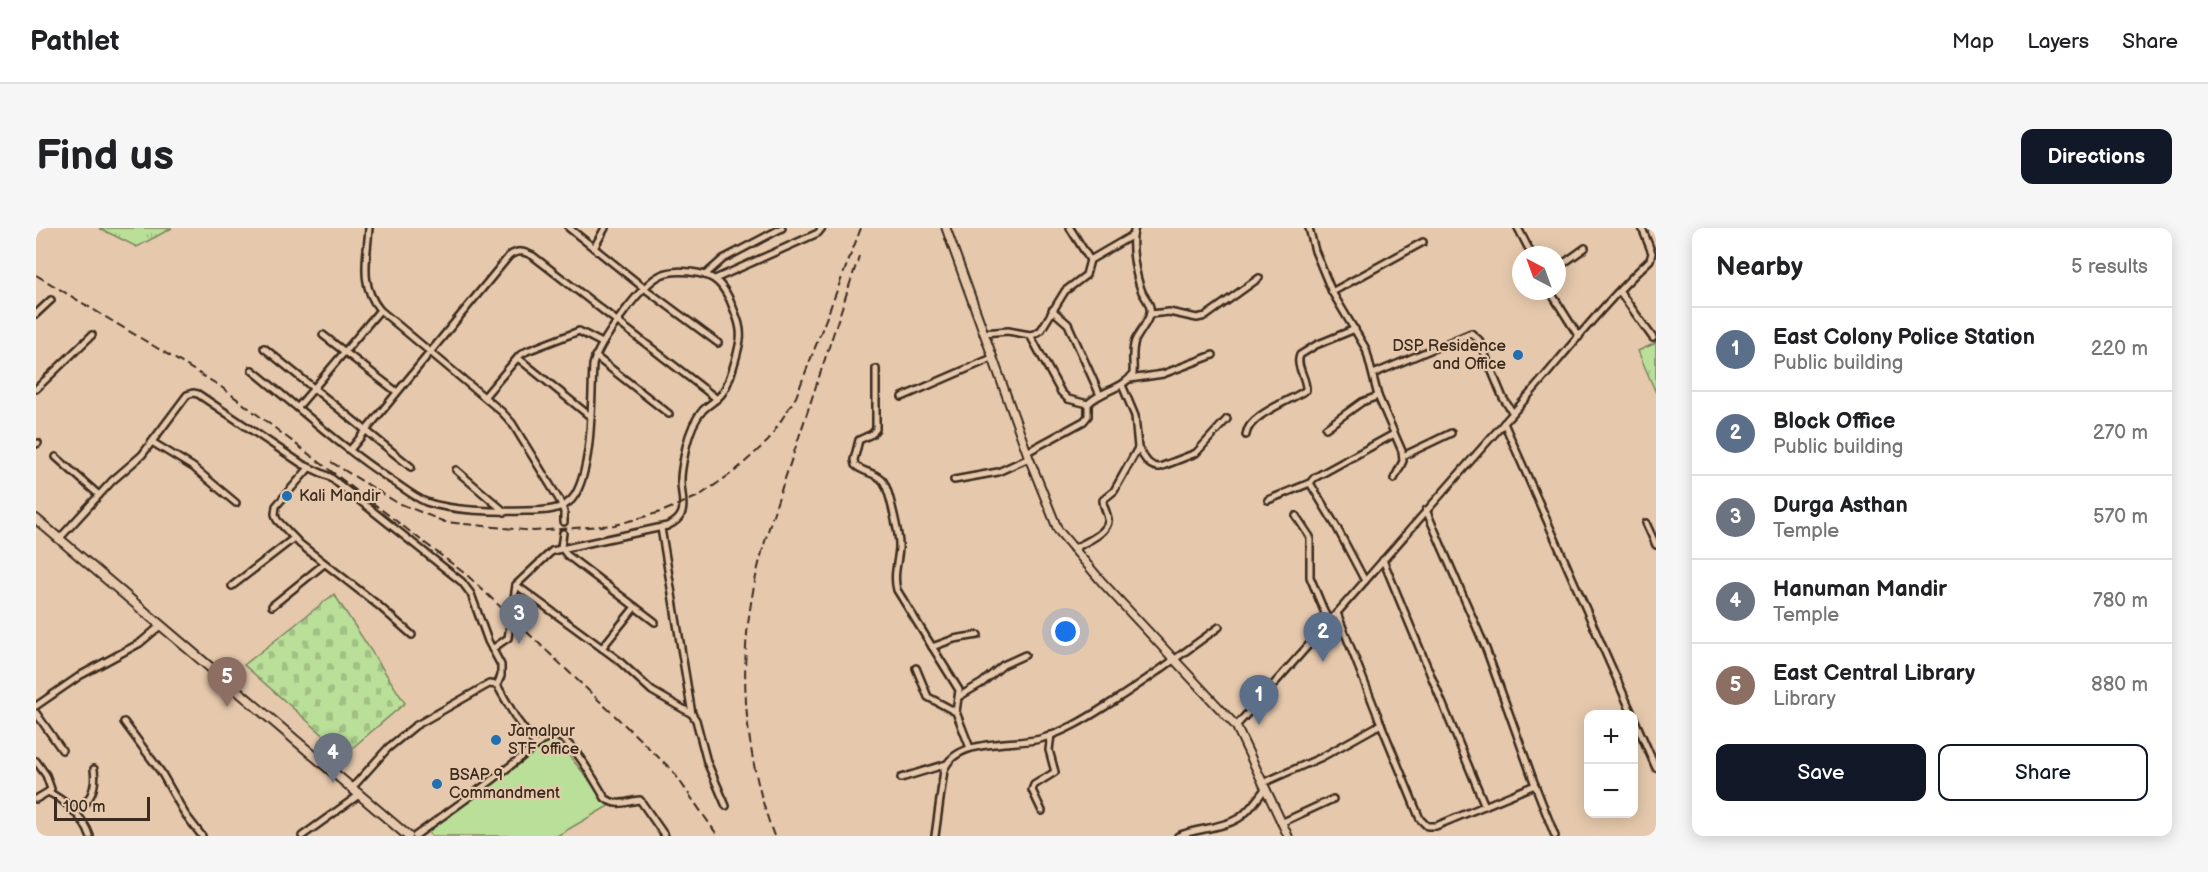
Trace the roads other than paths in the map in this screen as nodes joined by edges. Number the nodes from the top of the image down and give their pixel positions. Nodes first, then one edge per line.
1 (369, 228) edge
2 (569, 228) edge
3 (605, 228) edge
4 (782, 228) edge
5 (822, 228) edge
6 (946, 228) edge
7 (1070, 228) edge
8 (1135, 228) edge
9 (1309, 228) edge
10 (1518, 228) edge
11 (1642, 228) edge
12 (1133, 235) junction
13 (1423, 242) dead end
14 (1527, 246) edge
15 (594, 248) junction
16 (1585, 248) dead end
17 (1654, 259) edge
18 (1090, 260) junction
19 (1566, 262) edge
20 (705, 275) junction
21 (1259, 278) dead end
22 (715, 279) junction
23 (644, 288) junction
24 (1332, 292) junction
25 (1620, 292) junction
26 (51, 300) dead end
27 (1556, 300) edge
28 (380, 310) junction
29 (1053, 310) junction
30 (36, 314) edge
31 (1150, 314) junction
32 (618, 321) junction
33 (1355, 329) junction
34 (983, 333) junction
35 (92, 335) dead end
36 (323, 335) dead end
37 (1030, 335) junction
38 (1579, 337) junction
39 (1653, 338) dead end
40 (602, 343) junction
41 (718, 343) dead end
42 (264, 348) dead end
43 (345, 351) junction
44 (431, 351) junction
45 (1213, 354) dead end
46 (595, 356) junction
47 (518, 358) junction
48 (992, 358) junction
49 (876, 369) dead end
50 (252, 370) dead end
51 (1372, 374) junction
52 (1130, 379) junction
53 (1122, 385) junction
54 (314, 387) junction
55 (36, 389) edge
56 (397, 392) junction
57 (1100, 395) junction
58 (485, 396) junction
59 (1378, 396) junction
60 (902, 397) dead end
61 (717, 399) junction
62 (1088, 404) junction
63 (298, 407) junction
64 (1513, 413) junction
65 (669, 414) dead end
66 (591, 417) junction
67 (1227, 419) dead end
68 (1504, 423) junction
69 (1326, 428) dead end
70 (365, 430) junction
71 (1451, 433) dead end
72 (1394, 434) junction
73 (1246, 435) dead end
74 (152, 442) junction
75 (1138, 448) junction
76 (350, 450) junction
77 (1028, 455) junction
78 (1403, 456) junction
79 (56, 457) dead end
80 (411, 467) dead end
81 (309, 468) junction
82 (456, 470) dead end
83 (1394, 479) dead end
84 (954, 480) dead end
85 (1310, 483) junction
86 (99, 495) junction
87 (1268, 500) dead end
88 (236, 503) dead end
89 (563, 507) junction
90 (1426, 510) junction
91 (505, 512) junction
92 (1296, 516) dead end
93 (36, 519) edge
94 (564, 522) dead end
95 (1646, 523) dead end
96 (661, 528) junction
97 (563, 533) dead end
98 (294, 538) junction
99 (59, 539) junction
100 (1656, 545) edge
101 (561, 548) junction
102 (1073, 549) junction
103 (1383, 560) junction
104 (324, 564) junction
105 (1365, 581) junction
106 (516, 585) junction
107 (232, 586) dead end
108 (272, 606) dead end
109 (635, 607) junction
110 (1337, 613) junction
111 (655, 622) dead end
112 (1329, 623) junction
113 (160, 626) junction
114 (1219, 627) dead end
115 (412, 635) dead end
116 (978, 635) dead end
117 (932, 647) junction
118 (602, 648) junction
119 (492, 649) junction
120 (1025, 655) dead end
121 (1174, 660) junction
122 (916, 668) dead end
123 (497, 685) junction
124 (960, 696) junction
125 (36, 706) edge
126 (956, 712) junction
127 (36, 713) edge
128 (692, 714) junction
129 (124, 722) dead end
130 (1381, 724) junction
131 (1236, 726) junction
132 (1051, 735) junction
133 (536, 745) junction
134 (970, 748) junction
135 (62, 750) dead end
136 (36, 761) edge
137 (946, 764) junction
138 (1656, 768) edge
139 (94, 769) dead end
140 (901, 778) dead end
141 (1535, 785) junction
142 (1264, 786) junction
143 (351, 788) junction
144 (48, 792) junction
145 (359, 795) junction
146 (36, 799) edge
147 (1333, 799) dead end
148 (726, 806) dead end
149 (1485, 806) junction
150 (1042, 811) dead end
151 (76, 814) junction
152 (1281, 823) junction
153 (1213, 826) junction
154 (310, 834) edge
155 (416, 835) edge
156 (90, 836) edge
157 (202, 836) edge
158 (302, 836) edge
159 (408, 836) edge
160 (665, 836) edge
161 (935, 836) edge
162 (1178, 836) edge
163 (1213, 836) edge
164 (1287, 836) edge
165 (1555, 836) edge

1 - 28 street
2 - 15 street
3 - 15 street
4 - 20 street
5 - 22 street
6 - 34 street
7 - 18 street
8 - 12 street
9 - 24 street
10 - 14 street
11 - 17 street
12 - 18 street
12 - 31 street
13 - 24 street
15 - 23 street
16 - 19 street
17 - 25 street
18 - 29 street
20 - 22 street
20 - 23 street
21 - 31 street
22 - 61 street
23 - 32 street
23 - 41 street
24 - 33 street
25 - 38 street
25 - 39 street
26 - 30 street
27 - 38 street
28 - 43 street
28 - 44 street
29 - 37 street
29 - 57 street
31 - 52 street
32 - 40 street
32 - 44 street
32 - 61 street
33 - 51 street
33 - 73 street
34 - 37 street
34 - 48 street
35 - 55 street
36 - 43 street
37 - 62 street
38 - 64 street
40 - 46 street
40 - 47 street
42 - 54 street
43 - 54 street
43 - 56 street
44 - 56 street
44 - 58 street
45 - 52 street
46 - 65 street
46 - 66 street
47 - 58 street
47 - 66 street
48 - 60 street
48 - 77 street
49 - 117 street
50 - 63 street
51 - 59 street
51 - 64 street
52 - 53 street
53 - 57 street
53 - 75 street
54 - 63 street
54 - 70 street
56 - 70 street
57 - 62 street
58 - 89 street
59 - 69 street
59 - 72 street
61 - 96 street
62 - 77 street
63 - 76 street
64 - 68 street
66 - 89 street
67 - 75 street
68 - 90 street
68 - 138 street
70 - 76 street
70 - 80 street
71 - 78 street
72 - 78 street
72 - 85 street
74 - 81 street
74 - 86 street
74 - 88 street
75 - 102 street
76 - 91 street
77 - 84 street
77 - 102 street
78 - 83 street
79 - 86 street
81 - 98 street
81 - 119 street
82 - 91 street
85 - 87 street
85 - 105 street
86 - 99 street
89 - 91 street
89 - 94 street
90 - 103 street
90 - 141 street
92 - 112 street
93 - 99 main road
95 - 100 street
96 - 101 street
96 - 128 street
97 - 101 street
98 - 104 street
98 - 107 street
99 - 113 main road
101 - 106 street
101 - 109 street
102 - 121 street
103 - 105 street
103 - 149 street
104 - 108 street
104 - 115 street
105 - 110 street
106 - 118 street
106 - 119 street
109 - 111 street
109 - 118 street
110 - 112 street
110 - 130 street
112 - 131 street
113 - 125 street
113 - 143 main road
114 - 121 street
116 - 117 street
117 - 124 street
118 - 128 street
119 - 123 street
120 - 124 street
121 - 131 street
121 - 132 street
122 - 126 street
123 - 133 street
123 - 143 street
124 - 126 street
126 - 134 street
127 - 135 street
128 - 148 street
129 - 157 street
130 - 142 street
130 - 149 street
131 - 142 street
132 - 134 street
132 - 150 street
133 - 155 street
133 - 160 street
134 - 137 street
136 - 144 street
137 - 140 street
137 - 161 street
139 - 151 street
141 - 149 street
141 - 165 street
142 - 152 street
142 - 153 street
143 - 145 main road
144 - 146 street
144 - 151 street
145 - 154 street
145 - 159 main road
147 - 152 street
151 - 156 street
152 - 164 street
153 - 162 street
153 - 163 street
154 - 158 street

